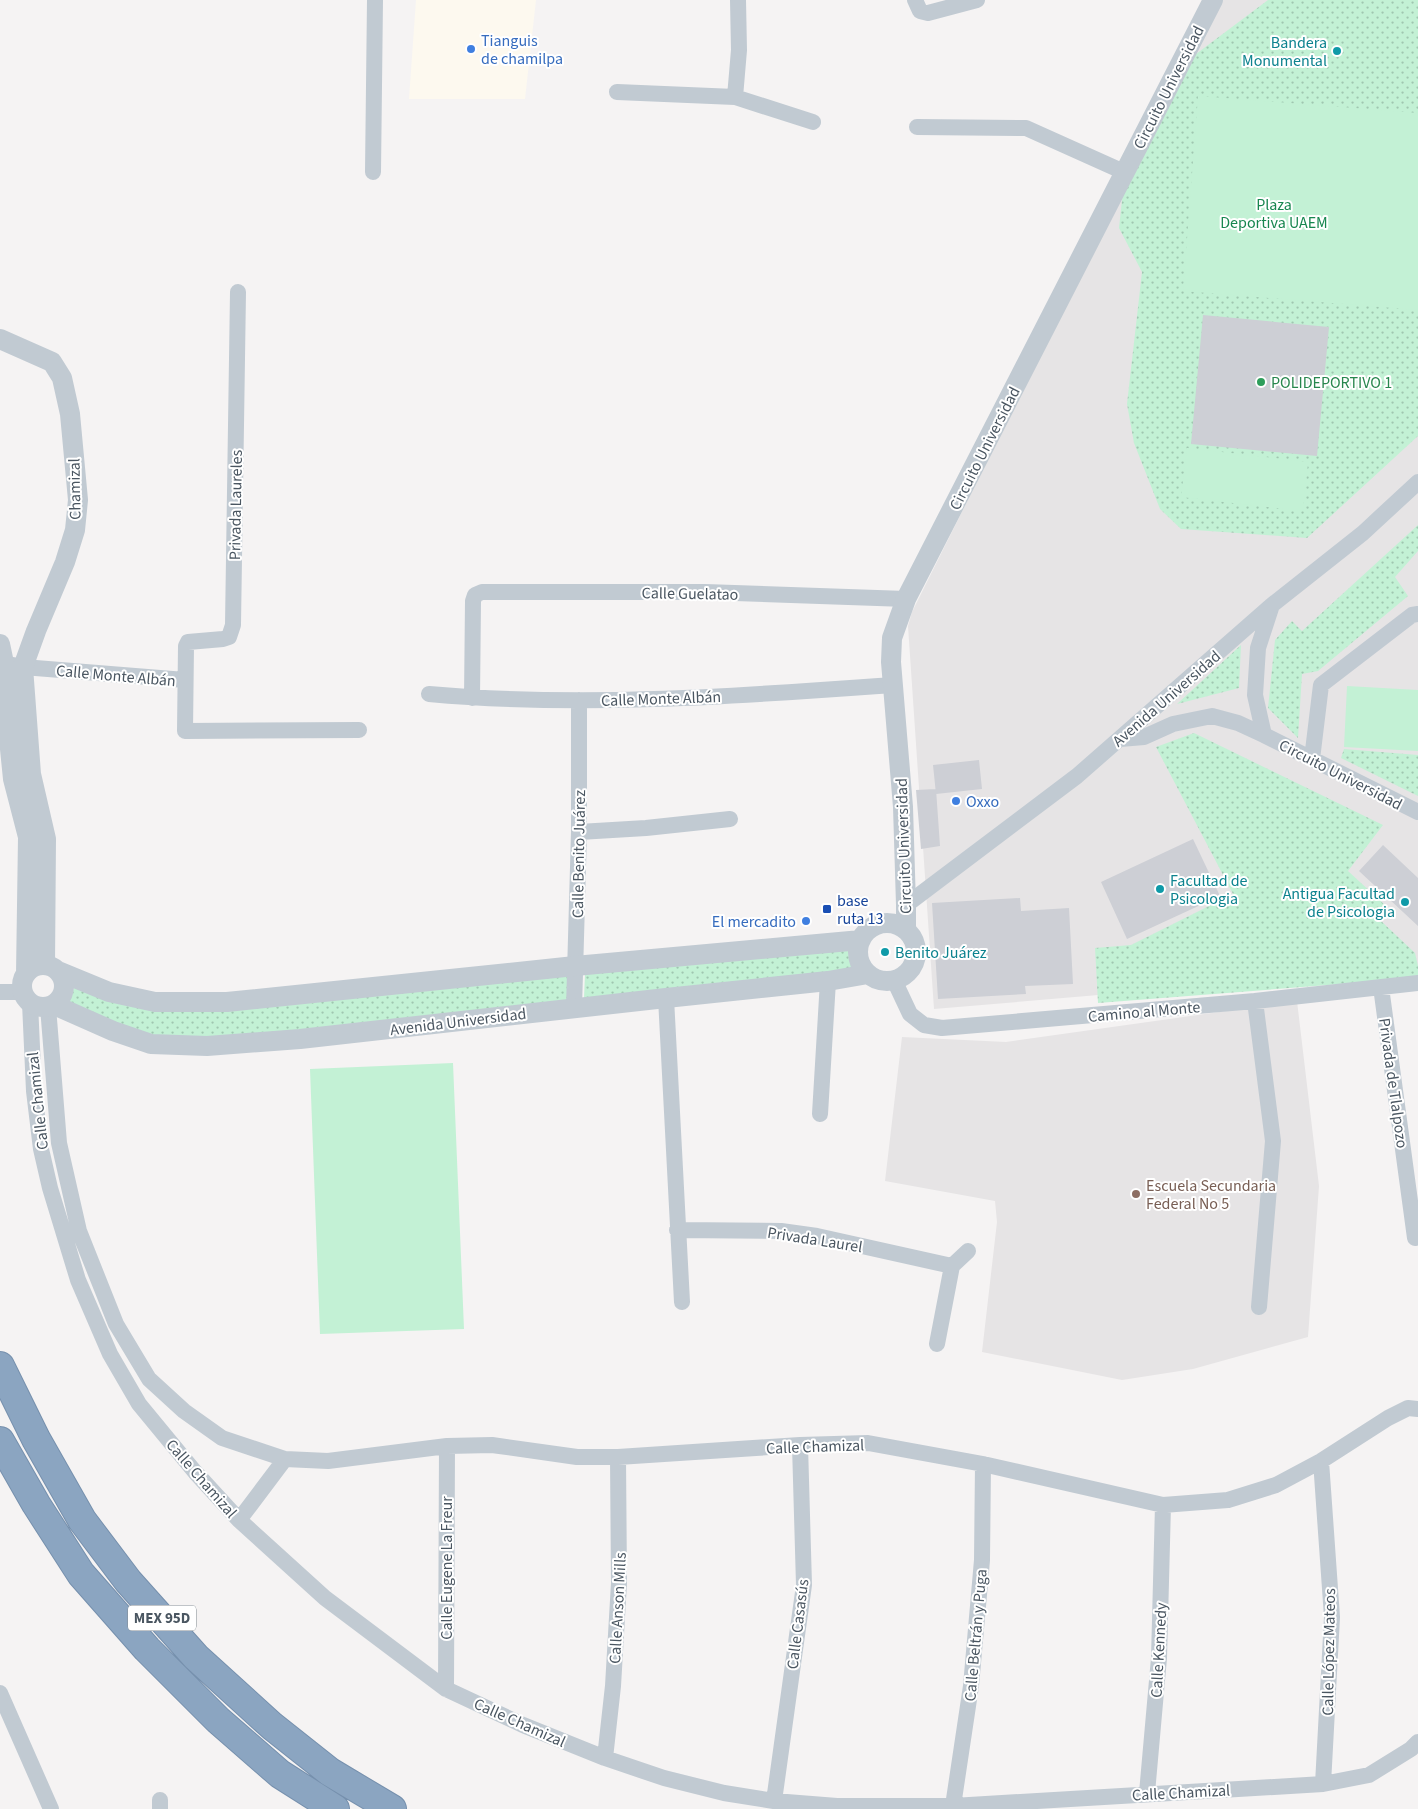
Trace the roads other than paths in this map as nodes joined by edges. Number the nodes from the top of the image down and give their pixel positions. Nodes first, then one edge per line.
1 (375, 0) edge
2 (738, 0) edge
3 (915, 0) edge
4 (977, 0) edge
5 (1213, 0) edge
6 (617, 92) dead end
7 (735, 98) junction
8 (814, 122) dead end
9 (917, 127) dead end
10 (373, 172) dead end
11 (1124, 172) junction
12 (238, 292) dead end
13 (0, 339) edge
14 (1418, 482) edge
15 (906, 599) junction
16 (1272, 605) junction
17 (1418, 614) edge
18 (9, 658) edge
19 (185, 680) junction
20 (892, 686) junction
21 (430, 694) dead end
22 (472, 698) junction
23 (579, 700) junction
24 (359, 730) dead end
25 (1264, 735) junction
26 (1120, 739) junction
27 (1312, 759) junction
28 (1418, 812) edge
29 (730, 819) dead end
30 (579, 832) junction
31 (906, 905) junction
32 (906, 929) junction
33 (861, 940) junction
34 (575, 966) junction
35 (51, 968) junction
36 (868, 974) junction
37 (894, 980) junction
38 (828, 981) junction
39 (1418, 983) edge
40 (1381, 987) junction
41 (0, 992) edge
42 (36, 996) junction
43 (666, 998) junction
44 (1255, 1001) junction
45 (574, 1008) junction
46 (820, 1114) dead end
47 (677, 1230) junction
48 (1415, 1238) dead end
49 (968, 1251) dead end
50 (952, 1266) junction
51 (682, 1302) dead end
52 (1259, 1307) dead end
53 (937, 1344) dead end
54 (0, 1366) edge
55 (1418, 1409) edge
56 (0, 1441) edge
57 (800, 1445) junction
58 (447, 1446) junction
59 (618, 1458) junction
60 (285, 1459) junction
61 (1321, 1461) junction
62 (983, 1464) junction
63 (1163, 1505) junction
64 (239, 1520) junction
65 (446, 1689) junction
66 (0, 1693) edge
67 (1418, 1742) edge
68 (604, 1758) junction
69 (1323, 1784) junction
70 (1147, 1793) junction
71 (774, 1801) junction
72 (953, 1806) junction
73 (51, 1809) edge
74 (335, 1809) edge
75 (392, 1809) edge

1 - 10 street
2 - 7 street
3 - 4 street
5 - 11 street, Circuito Universidad
6 - 7 street
7 - 8 street
9 - 11 street
11 - 15 street, Circuito Universidad
12 - 19 street, Privada Laureles
13 - 18 street, Chamizal
14 - 16 street, Avenida Universidad
15 - 20 street, Circuito Universidad
15 - 22 street, Calle Guelatao
16 - 25 street, Circuito Universidad
16 - 26 street, Avenida Universidad
17 - 27 street
18 - 19 street, Calle Monte Albán
18 - 35 street
18 - 42 street, Calle Chamizal
19 - 24 street, Calle Monte Albán
20 - 23 street, Calle Monte Albán
20 - 31 street, Circuito Universidad
21 - 22 street, Calle Monte Albán
22 - 23 street, Calle Monte Albán
23 - 30 street, Calle Benito Juárez
25 - 26 street, Circuito Universidad
25 - 27 street, Circuito Universidad
26 - 31 street, Avenida Universidad
27 - 28 street, Circuito Universidad
29 - 30 street
30 - 34 street, Calle Benito Juárez
31 - 32 street, Circuito Universidad
32 - 33 street
32 - 37 street
33 - 34 street
33 - 36 street
34 - 35 street
34 - 45 street, Calle Benito Juárez
35 - 42 street
35 - 42 street
36 - 37 street
36 - 38 street, Avenida Universidad
37 - 44 street, Camino al Monte
38 - 43 street, Avenida Universidad
38 - 46 street
39 - 40 street, Camino al Monte
40 - 44 street, Camino al Monte
40 - 48 street, Privada de Tlalpozo
41 - 42 street
42 - 45 street, Avenida Universidad
42 - 60 street, Calle Chamizal
42 - 64 street, Calle Chamizal
43 - 45 street, Avenida Universidad
43 - 47 street
44 - 52 street
47 - 50 street, Privada Laurel
47 - 51 street
49 - 50 street
50 - 53 street
54 - 75 highway, MEX 95D
55 - 61 street, Calle Chamizal
56 - 74 highway, MEX 95D
57 - 59 street, Calle Chamizal
57 - 62 street, Calle Chamizal
57 - 71 street, Calle Casasús
58 - 59 street, Calle Chamizal
58 - 60 street, Calle Chamizal
58 - 65 street, Calle Eugene La Freur
59 - 68 street, Calle Anson Mills
60 - 64 street
61 - 63 street, Calle Chamizal
61 - 69 street, Calle López Mateos
62 - 63 street, Calle Chamizal
62 - 72 street, Calle Beltrán y Puga
63 - 70 street, Calle Kennedy
64 - 65 street, Calle Chamizal
65 - 68 street, Calle Chamizal
66 - 73 street
67 - 69 street, Calle Chamizal
68 - 71 street, Calle Chamizal
69 - 70 street, Calle Chamizal
70 - 72 street, Calle Chamizal
71 - 72 street, Calle Chamizal

